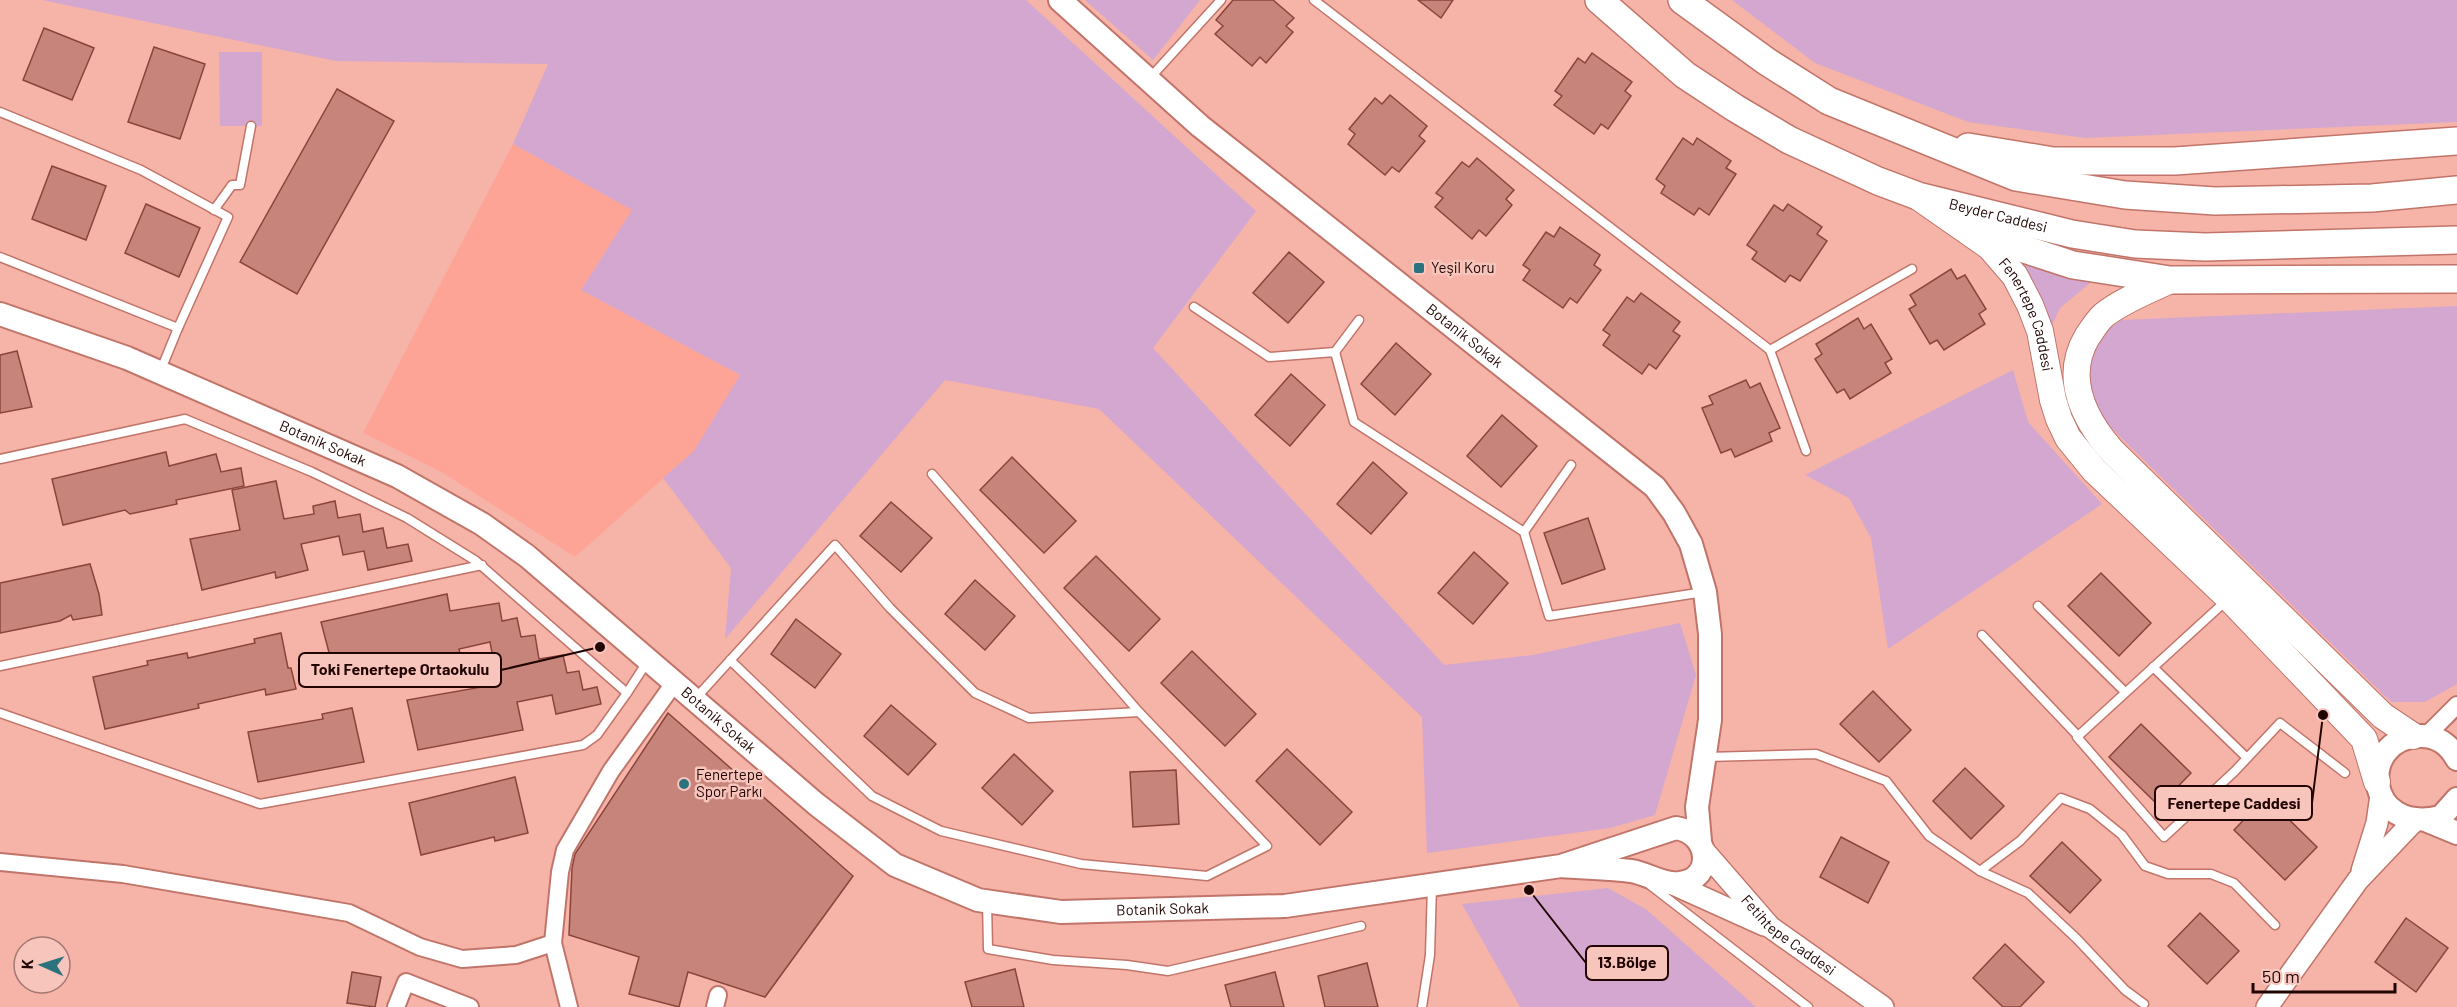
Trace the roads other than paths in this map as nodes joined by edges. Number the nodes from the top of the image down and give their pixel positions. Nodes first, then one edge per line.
1 (1060, 0) edge
2 (1221, 0) edge
3 (1314, 0) edge
4 (1599, 0) edge
5 (1682, 0) edge
6 (1148, 79) junction
7 (0, 112) edge
8 (251, 126) dead end
9 (2457, 141) edge
10 (1934, 142) junction
11 (2457, 190) edge
12 (1918, 196) junction
13 (214, 210) junction
14 (2457, 240) edge
15 (0, 257) edge
16 (1912, 269) dead end
17 (2457, 279) edge
18 (2170, 280) junction
19 (1194, 307) dead end
20 (0, 314) edge
21 (1359, 320) dead end
22 (178, 328) junction
23 (1770, 350) junction
24 (1335, 352) junction
25 (160, 373) junction
26 (1806, 451) dead end
27 (0, 459) edge
28 (1571, 465) dead end
29 (932, 474) dead end
30 (1524, 532) junction
31 (482, 565) junction
32 (2238, 590) junction
33 (1705, 592) junction
34 (2038, 606) dead end
35 (1982, 635) dead end
36 (649, 659) junction
37 (730, 660) junction
38 (0, 666) edge
39 (2153, 667) junction
40 (675, 682) junction
41 (2125, 692) junction
42 (627, 693) junction
43 (695, 699) junction
44 (2457, 705) edge
45 (1139, 712) junction
46 (0, 713) edge
47 (2078, 736) junction
48 (2419, 736) junction
49 (1704, 757) junction
50 (2247, 758) junction
51 (2457, 759) edge
52 (2345, 773) dead end
53 (2379, 788) junction
54 (2457, 799) edge
55 (2421, 821) junction
56 (1663, 832) junction
57 (2457, 833) edge
58 (1702, 846) junction
59 (0, 862) edge
60 (1561, 866) junction
61 (1633, 871) junction
62 (1980, 871) junction
63 (2358, 880) junction
64 (1669, 882) junction
65 (1432, 885) junction
66 (987, 901) junction
67 (2275, 925) dead end
68 (1361, 926) dead end
69 (1770, 927) junction
70 (553, 943) junction
71 (2144, 1004) dead end
72 (396, 1007) edge
73 (470, 1007) edge
74 (570, 1007) edge
75 (574, 1007) edge
76 (586, 1007) edge
77 (1422, 1007) edge
78 (1809, 1007) edge
79 (1882, 1007) edge
80 (2267, 1007) edge

1 - 6 main road, Botanik Sokak
2 - 6 lane
3 - 23 lane
4 - 12 highway, Beyder Caddesi
5 - 10 highway
6 - 33 main road, Botanik Sokak
7 - 13 lane
8 - 13 lane
9 - 10 highway
10 - 11 highway
12 - 14 highway, Beyder Caddesi
12 - 18 highway
12 - 32 main road, Fenertepe Caddesi
13 - 22 lane
15 - 22 lane
16 - 23 lane
17 - 18 highway
18 - 32 main road, Fenertepe Caddesi
19 - 24 lane
20 - 25 main road, Botanik Sokak
21 - 24 lane
22 - 25 lane
23 - 26 lane
24 - 30 lane
25 - 36 main road, Botanik Sokak
27 - 31 lane
28 - 30 lane
29 - 45 lane
30 - 33 lane
31 - 38 lane
31 - 42 lane
32 - 39 lane
32 - 48 main road, Fenertepe Caddesi
32 - 53 main road, Fenertepe Caddesi
33 - 49 main road, Botanik Sokak
34 - 41 lane
35 - 47 lane
36 - 40 main road, Botanik Sokak
36 - 42 lane
37 - 43 lane
37 - 45 lane
37 - 45 lane
39 - 41 lane
39 - 50 lane
40 - 43 main road, Botanik Sokak
40 - 70 street
41 - 47 lane
42 - 46 lane
43 - 66 main road, Botanik Sokak
44 - 48 street
47 - 50 lane
48 - 51 main road
48 - 53 main road
49 - 56 main road, Botanik Sokak
49 - 58 main road, Botanik Sokak
49 - 62 lane
50 - 52 lane
53 - 55 main road
53 - 63 street
54 - 55 main road
55 - 57 main road
55 - 63 street
56 - 58 main road
56 - 60 main road
56 - 64 main road
58 - 64 main road
58 - 69 street, Fetihtepe Caddesi
59 - 70 street
60 - 61 main road
60 - 65 main road, Botanik Sokak
61 - 64 main road
61 - 78 lane
62 - 67 lane
62 - 71 lane
63 - 80 street
64 - 69 street
65 - 66 main road, Botanik Sokak
65 - 77 lane
66 - 68 lane
69 - 79 street, Fetihtepe Caddesi
70 - 74 street
72 - 73 street
75 - 76 street

